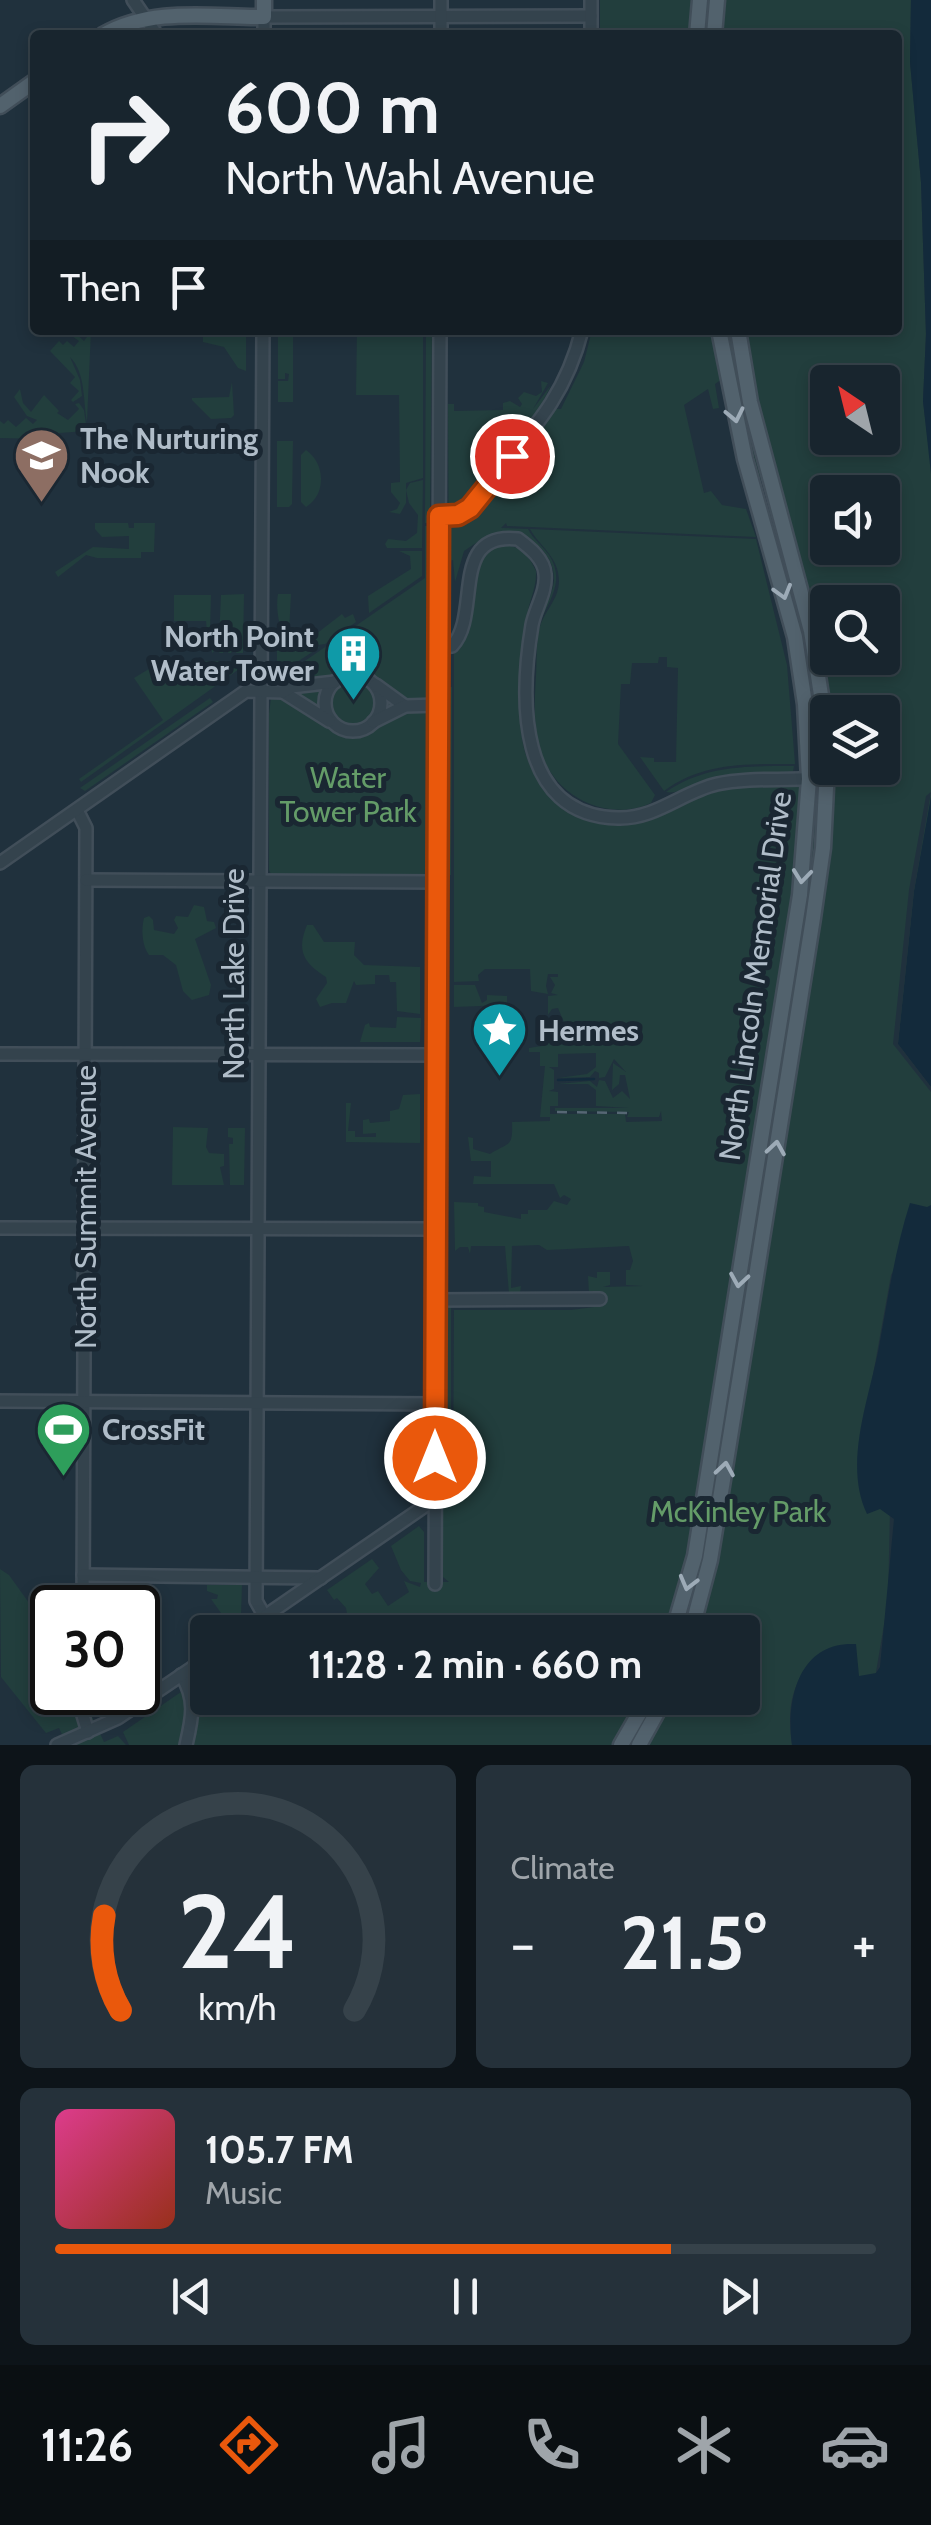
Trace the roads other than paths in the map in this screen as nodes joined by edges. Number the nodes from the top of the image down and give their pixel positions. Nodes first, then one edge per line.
1 (132, 0) edge
2 (264, 0) edge
3 (441, 0) edge
4 (591, 0) edge
5 (700, 0) edge
6 (717, 0) edge
7 (441, 16) junction
8 (591, 16) junction
9 (264, 17) junction
10 (145, 18) junction
11 (111, 30) edge
12 (153, 30) edge
13 (264, 30) edge
14 (441, 30) edge
15 (591, 30) edge
16 (697, 30) edge
17 (714, 30) edge
18 (30, 84) edge
19 (2, 98) edge
20 (262, 335) edge
21 (440, 335) edge
22 (580, 335) edge
23 (721, 335) edge
24 (739, 335) edge
25 (439, 516) junction
26 (438, 647) junction
27 (334, 682) junction
28 (373, 684) junction
29 (261, 690) junction
30 (283, 692) junction
31 (821, 695) edge
32 (438, 705) junction
33 (404, 706) junction
34 (373, 722) junction
35 (337, 726) junction
36 (809, 779) junction
37 (826, 785) edge
38 (76, 810) junction
39 (0, 863) edge
40 (86, 880) junction
41 (261, 881) junction
42 (437, 882) junction
43 (0, 1054) edge
44 (86, 1054) junction
45 (260, 1054) junction
46 (436, 1055) junction
47 (0, 1228) edge
48 (84, 1228) junction
49 (259, 1229) junction
50 (436, 1230) junction
51 (600, 1299) dead end
52 (436, 1300) junction
53 (0, 1402) edge
54 (84, 1402) junction
55 (258, 1403) junction
56 (436, 1404) junction
57 (435, 1499) junction
58 (83, 1576) junction
59 (257, 1577) junction
60 (321, 1578) junction
61 (435, 1584) dead end
62 (83, 1585) edge
63 (263, 1615) edge
64 (267, 1615) edge
65 (679, 1615) edge
66 (695, 1615) edge
67 (190, 1669) edge
68 (181, 1675) junction
69 (89, 1715) edge
70 (638, 1715) edge
71 (656, 1715) edge
72 (93, 1730) junction
73 (61, 1744) edge
74 (186, 1745) edge
75 (620, 1745) edge
76 (639, 1745) edge

1 - 10 street
2 - 9 main road
3 - 7 street
4 - 8 street
5 - 16 main road
6 - 17 main road
7 - 8 street
7 - 9 street
7 - 14 street
8 - 15 street
9 - 10 main road
9 - 13 street
10 - 11 main road
10 - 12 street
18 - 19 main road
20 - 29 street, North Lake Drive
21 - 25 street
22 - 25 street
23 -> 36 main road, North Lincoln Memorial Drive
24 - 31 main road, North Lincoln Memorial Drive
25 - 26 street
26 - 32 street
26 - 36 street
27 - 28 street
27 - 30 street
27 - 35 street
28 - 33 street
28 - 34 street
29 - 30 street
29 - 38 street
29 - 41 street, North Lake Drive
30 - 35 street
32 - 33 street
32 - 42 street
33 - 34 street
34 - 35 street
36 -> 65 main road, North Lincoln Memorial Drive
66 -> 37 main road, North Lincoln Memorial Drive
38 - 39 street
38 - 40 street, North Summit Avenue
40 - 41 street
40 - 44 street, North Summit Avenue
41 - 42 street
41 - 45 street, North Lake Drive
42 - 46 street
43 - 44 street
44 - 45 street
44 - 48 street, North Summit Avenue
45 - 46 street
45 - 49 street, North Lake Drive
46 - 50 street
47 - 48 street
48 - 49 street
48 - 54 street, North Summit Avenue
49 - 50 street
49 - 55 street, North Lake Drive
50 - 52 street
51 - 52 street
52 - 56 street
53 - 54 street
54 - 55 street
54 - 58 street, North Summit Avenue
55 - 56 street
55 - 59 street, North Lake Drive
56 - 57 street
57 - 60 street
57 - 61 street
58 - 59 street
58 - 62 street, North Summit Avenue
59 - 60 street
59 - 63 street, North Lake Drive
60 - 64 street
67 - 68 street
68 - 72 street
68 - 74 street
69 - 72 street
70 - 75 main road
71 - 76 main road
72 - 73 street

